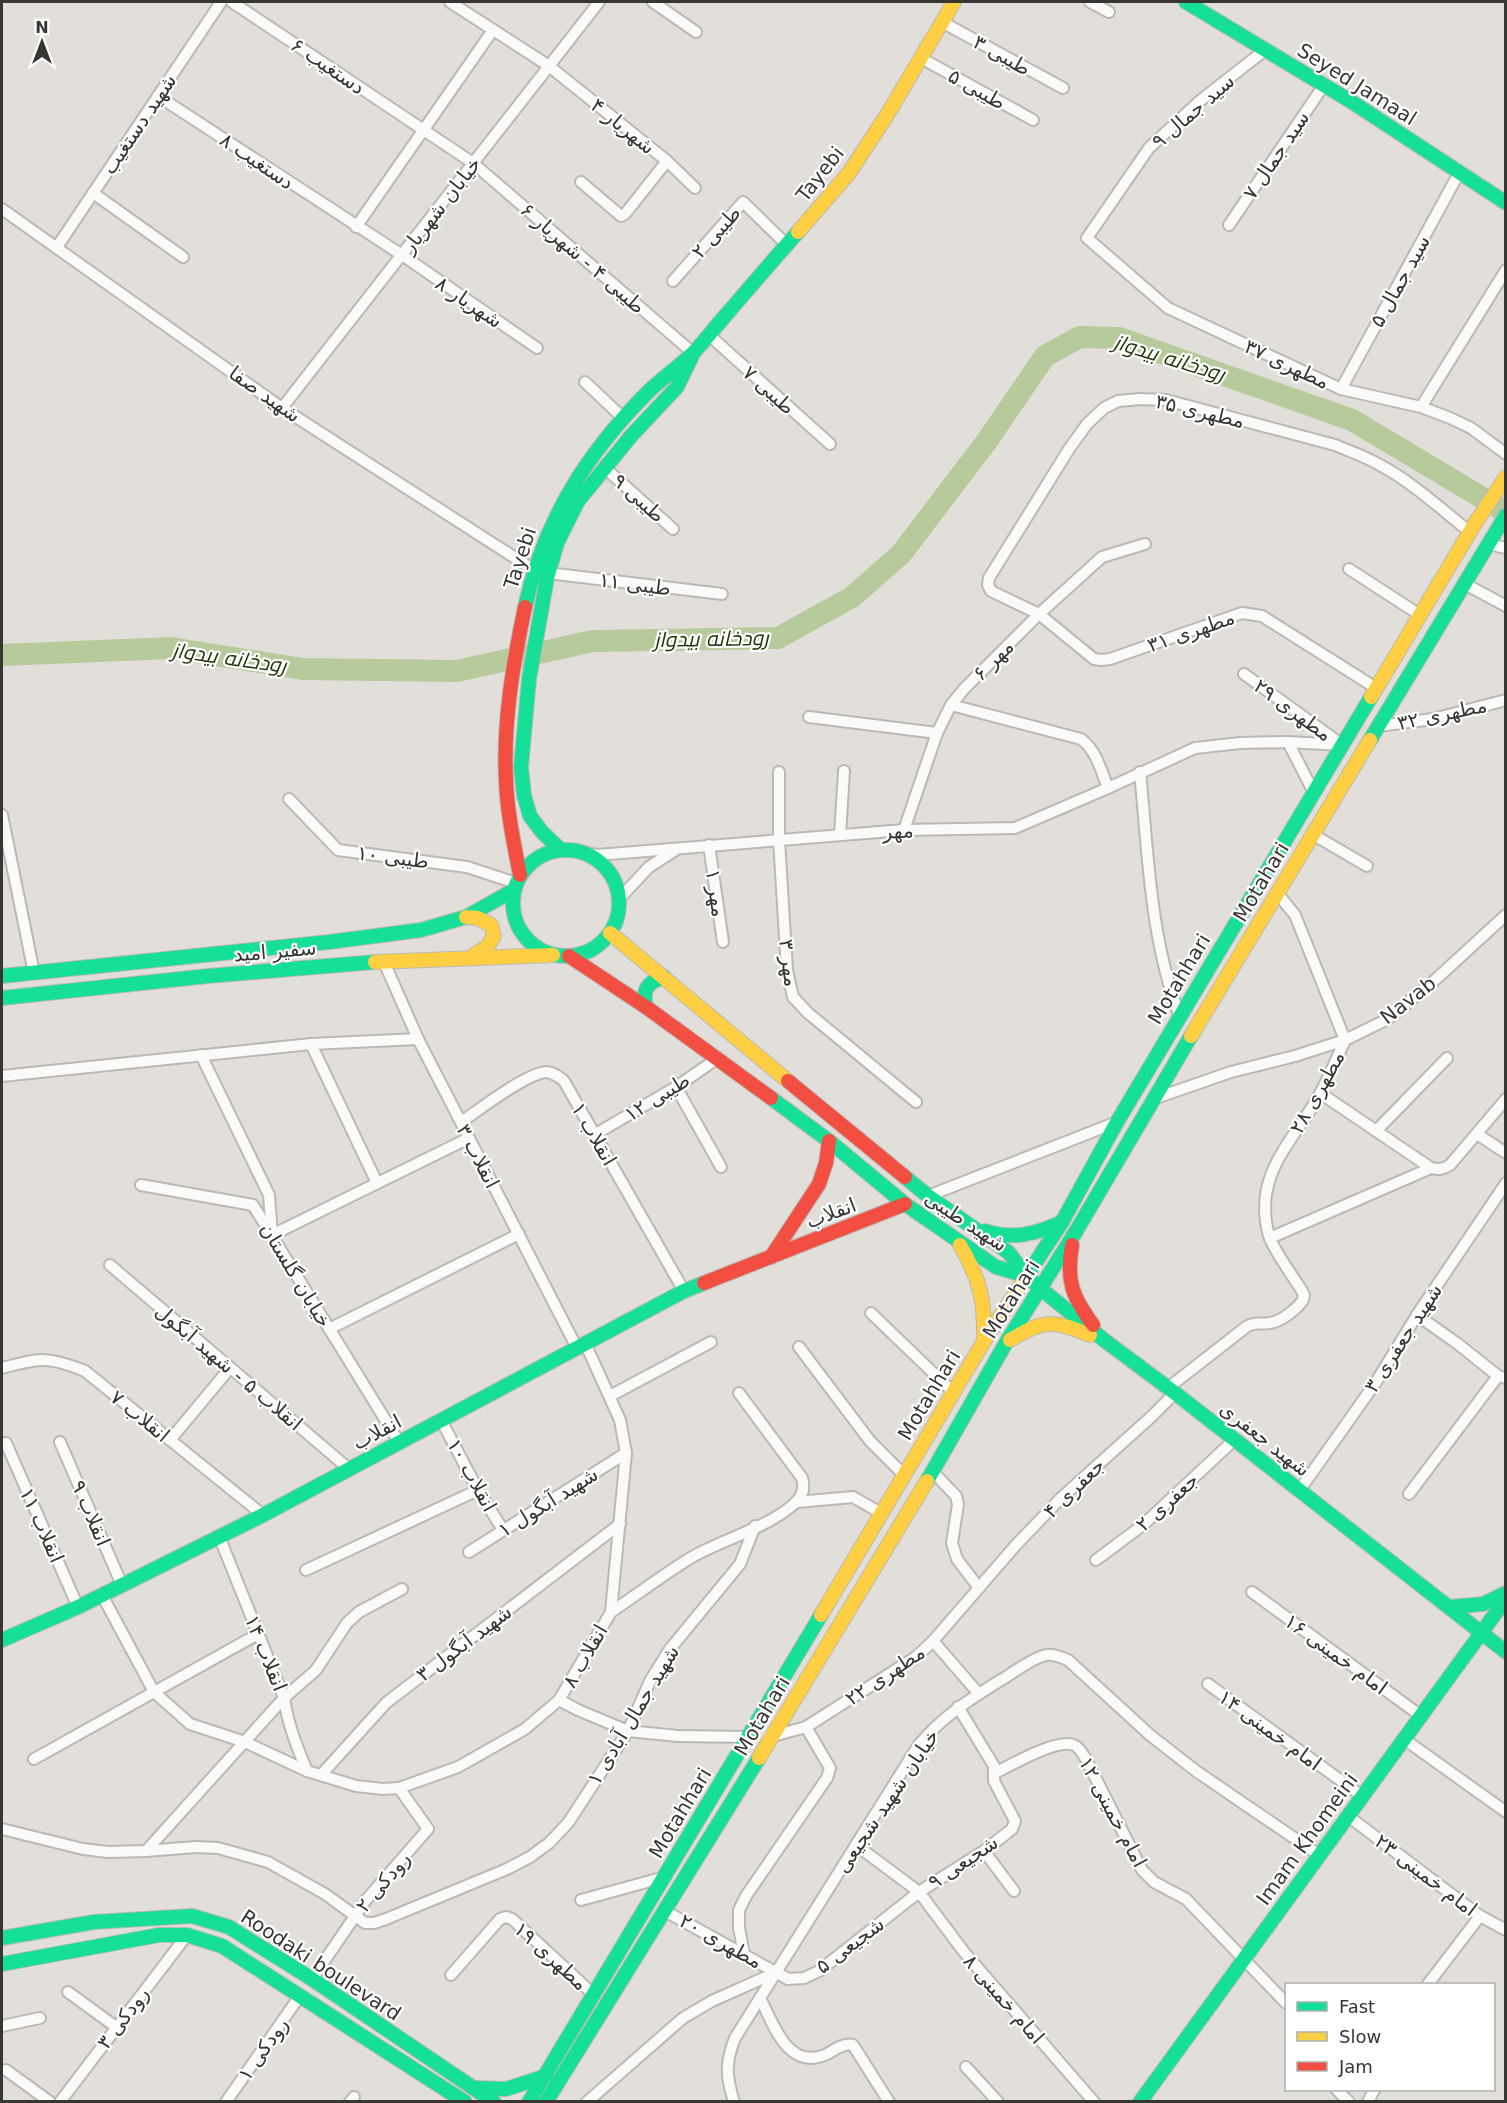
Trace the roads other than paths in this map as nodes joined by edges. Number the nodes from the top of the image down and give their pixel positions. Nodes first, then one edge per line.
1 (221, 2) edge
2 (232, 2) edge
3 (450, 2) edge
4 (599, 2) edge
5 (653, 2) edge
6 (954, 2) edge
7 (1090, 2) edge
8 (1186, 2) edge
9 (1109, 12) dead end
10 (942, 22) junction
11 (493, 30) junction
12 (696, 32) dead end
13 (1265, 50) junction
14 (921, 58) junction
15 (549, 66) junction
16 (1324, 85) junction
17 (1063, 88) dead end
18 (158, 96) junction
19 (1033, 120) dead end
20 (423, 130) junction
21 (667, 161) junction
22 (473, 163) junction
23 (1459, 172) junction
24 (581, 182) dead end
25 (695, 188) dead end
26 (93, 193) junction
27 (1506, 203) edge
28 (2, 209) edge
29 (1229, 225) dead end
30 (356, 227) junction
31 (1087, 238) joint
32 (788, 245) junction
33 (57, 247) junction
34 (402, 255) junction
35 (183, 257) dead end
36 (1506, 270) edge
37 (673, 281) dead end
38 (709, 335) junction
39 (537, 348) dead end
40 (693, 353) junction
41 (585, 382) dead end
42 (1341, 389) junction
43 (1421, 407) junction
44 (282, 408) junction
45 (624, 419) junction
46 (830, 444) dead end
47 (1506, 454) edge
48 (605, 468) junction
49 (1504, 479) edge
50 (1488, 504) junction
51 (1505, 515) edge
52 (1472, 528) junction
53 (674, 529) dead end
54 (1491, 540) junction
55 (1145, 544) dead end
56 (1506, 548) edge
57 (1349, 569) dead end
58 (541, 572) junction
59 (1465, 584) junction
60 (722, 594) dead end
61 (1506, 606) edge
62 (1039, 614) junction
63 (1420, 615) junction
64 (1244, 674) dead end
65 (1376, 688) junction
66 (1506, 700) edge
67 (951, 705) junction
68 (809, 717) dead end
69 (1378, 726) junction
70 (937, 733) junction
71 (1288, 742) junction
72 (1342, 745) junction
73 (844, 771) dead end
74 (779, 772) dead end
75 (1140, 772) junction
76 (1108, 789) junction
77 (1314, 793) junction
78 (290, 799) dead end
79 (2, 815) edge
80 (904, 830) junction
81 (1312, 834) junction
82 (840, 835) junction
83 (779, 840) junction
84 (709, 845) junction
85 (680, 847) junction
86 (561, 850) junction
87 (578, 851) junction
88 (1367, 866) dead end
89 (517, 883) junction
90 (1277, 893) junction
91 (619, 899) junction
92 (1506, 915) edge
93 (466, 917) junction
94 (610, 933) junction
95 (1226, 938) junction
96 (723, 942) dead end
97 (1243, 949) junction
98 (474, 955) junction
99 (553, 955) junction
100 (569, 956) junction
101 (384, 962) junction
102 (34, 973) junction
103 (2, 976) edge
104 (664, 977) junction
105 (2, 998) edge
106 (646, 1006) junction
107 (1180, 1017) junction
108 (418, 1039) junction
109 (1345, 1040) junction
110 (311, 1044) junction
111 (201, 1055) junction
112 (718, 1058) junction
113 (1447, 1058) dead end
114 (2, 1076) edge
115 (676, 1087) junction
116 (1320, 1093) junction
117 (1156, 1098) junction
118 (1506, 1099) edge
119 (916, 1102) dead end
120 (461, 1122) junction
121 (1117, 1122) junction
122 (1376, 1131) junction
123 (1478, 1134) junction
124 (594, 1135) junction
125 (469, 1138) junction
126 (829, 1141) junction
127 (1506, 1153) edge
128 (721, 1167) dead end
129 (1431, 1168) junction
130 (377, 1183) junction
131 (1506, 1183) edge
132 (141, 1185) dead end
133 (928, 1196) junction
134 (905, 1204) junction
135 (1062, 1222) junction
136 (966, 1223) junction
137 (1074, 1233) junction
138 (519, 1234) junction
139 (272, 1235) junction
140 (1270, 1238) junction
141 (957, 1239) junction
142 (771, 1257) junction
143 (110, 1265) dead end
144 (1027, 1276) junction
145 (1041, 1289) junction
146 (684, 1291) junction
147 (1302, 1291) joint
148 (871, 1313) dead end
149 (1417, 1315) junction
150 (329, 1329) junction
151 (1104, 1340) junction
152 (1007, 1341) junction
153 (711, 1342) dead end
154 (982, 1343) junction
155 (581, 1346) junction
156 (799, 1347) dead end
157 (999, 1356) junction
158 (2, 1368) edge
159 (230, 1368) junction
160 (1502, 1377) edge
161 (1171, 1390) junction
162 (953, 1392) junction
163 (739, 1393) dead end
164 (609, 1396) junction
165 (441, 1420) junction
166 (171, 1440) junction
167 (1234, 1440) junction
168 (60, 1442) dead end
169 (399, 1442) junction
170 (6, 1443) dead end
171 (626, 1453) junction
172 (349, 1469) junction
173 (933, 1472) junction
174 (904, 1475) junction
175 (478, 1490) junction
176 (1299, 1491) junction
177 (1409, 1494) dead end
178 (797, 1502) junction
179 (882, 1513) junction
180 (263, 1515) junction
181 (620, 1524) junction
182 (755, 1526) junction
183 (503, 1530) junction
184 (219, 1536) junction
185 (469, 1552) dead end
186 (1096, 1560) dead end
187 (306, 1570) dead end
188 (122, 1585) junction
189 (979, 1588) junction
190 (402, 1589) dead end
191 (1252, 1592) dead end
192 (1506, 1593) edge
193 (102, 1595) junction
194 (1506, 1599) edge
195 (78, 1607) junction
196 (1449, 1607) junction
197 (611, 1612) junction
198 (1481, 1633) junction
199 (258, 1634) junction
200 (2, 1640) edge
201 (933, 1641) junction
202 (1506, 1652) edge
203 (1208, 1684) dead end
204 (154, 1692) junction
205 (980, 1694) junction
206 (284, 1698) junction
207 (559, 1700) junction
208 (958, 1707) junction
209 (1421, 1716) junction
210 (806, 1727) junction
211 (628, 1731) junction
212 (773, 1736) junction
213 (749, 1737) junction
214 (1404, 1739) junction
215 (245, 1742) junction
216 (34, 1760) dead end
217 (307, 1771) junction
218 (995, 1773) junction
219 (321, 1775) junction
220 (399, 1788) junction
221 (1362, 1796) junction
222 (1506, 1812) edge
223 (1348, 1816) junction
224 (2, 1829) edge
225 (856, 1845) junction
226 (146, 1851) junction
227 (984, 1851) junction
228 (1319, 1856) junction
229 (665, 1877) junction
230 (1014, 1891) dead end
231 (919, 1892) junction
232 (581, 1900) dead end
233 (665, 1911) junction
234 (1480, 1916) junction
235 (354, 1917) junction
236 (1506, 1930) edge
237 (187, 1935) junction
238 (2, 1938) edge
239 (744, 1954) junction
240 (1243, 1960) junction
241 (2, 1964) edge
242 (777, 1972) junction
243 (451, 1975) dead end
244 (312, 1979) junction
245 (1429, 1983) edge
246 (68, 1992) dead end
247 (594, 1995) junction
248 (299, 1997) junction
249 (760, 1998) junction
250 (1285, 2001) edge
251 (40, 2018) dead end
252 (2, 2026) edge
253 (116, 2027) junction
254 (560, 2066) junction
255 (966, 2067) dead end
256 (6, 2070) dead end
257 (546, 2076) junction
258 (556, 2087) junction
259 (472, 2088) junction
260 (1087, 2099) edge
261 (460, 2100) edge
262 (50, 2102) edge
263 (60, 2102) edge
264 (226, 2102) edge
265 (494, 2102) edge
266 (529, 2102) edge
267 (546, 2102) edge
268 (555, 2102) edge
269 (586, 2102) edge
270 (734, 2102) edge
271 (889, 2102) edge
272 (998, 2102) edge
273 (1140, 2102) edge

1 - 18 street, شهید دستغیب
2 - 20 street, دستغیب ۶
3 - 11 street, شهریار ۴
4 - 15 street, خیابان شهریار
5 - 12 street
6 - 10 street, Tayebi
7 - 9 street
8 - 13 street, Seyed Jamaal
10 - 14 street, Tayebi
10 - 17 street, طیبی ۳
11 - 15 street, شهریار ۴
11 - 20 street
13 - 16 street, Seyed Jamaal
13 - 31 street, سید جمال ۹
14 - 19 street, طیبی ۵
14 - 32 street, Tayebi
15 - 21 street, شهریار ۴
15 - 22 street, خیابان شهریار
16 - 23 street, Seyed Jamaal
16 - 29 street, سید جمال ۷
18 - 26 street, شهید دستغیب
18 - 30 street, دستغیب ۸
20 - 22 street, دستغیب ۶
20 - 30 street
21 - 24 street
21 - 25 street, شهریار ۴
22 - 34 street, خیابان شهریار
22 - 40 street, طیبی ۴ - شهریار ۶
23 - 27 street, Seyed Jamaal
23 - 42 street, سید جمال ۵
26 - 33 street, شهید دستغیب
26 - 35 street
28 - 33 street, شهید صفا
30 - 34 street, دستغیب ۸
31 - 42 street, مطهری ۳۷
32 - 37 street, طیبی ۲
32 - 38 street, Tayebi
33 - 44 street, شهید صفا
34 - 39 street, شهریار ۸
34 - 44 street, خیابان شهریار
36 - 43 street
38 - 40 street, Tayebi
38 - 46 street, طیبی ۷
40 - 45 street, Tayebi
40 - 48 street, Tayebi
41 - 45 street
42 - 43 street, مطهری ۳۷
43 - 47 street, مطهری ۳۷
44 - 58 street, شهید صفا
45 - 58 street, Tayebi
48 - 53 street, طیبی ۹
48 - 58 street, Tayebi
49 - 50 street
50 - 51 street
50 - 52 street
51 - 54 street, Motahari
52 - 62 street, مطهری ۳۵
52 - 63 street, Motahhari
54 - 56 street
54 - 59 street, Motahari
55 - 62 street, مهر ۶
57 - 63 street
58 - 60 street, طیبی ۱۱
58 - 86 street, Tayebi
58 - 89 street, Tayebi
59 - 61 street
59 - 69 street, Motahari
62 - 65 street, مطهری ۳۱
62 - 67 street, مهر ۶
63 - 65 street, Motahhari
64 - 72 street, مطهری ۲۹
65 - 72 street, Motahhari
66 - 69 street, مطهری ۳۲
67 - 70 street, مهر ۶
67 - 76 street
68 - 70 street
69 - 81 street, Motahari
70 - 80 street, مهر ۶
71 - 72 street, مهر
71 - 75 street, مهر
71 - 77 street
72 - 77 street, Motahhari
73 - 82 street
74 - 83 street, مهر ۳
75 - 76 street, مهر
75 - 107 street
76 - 80 street, مهر
77 - 95 street, Motahhari
78 - 89 street, طیبی ۱۰
79 - 102 street
80 - 82 street, مهر
81 - 88 street
81 - 90 street, Motahari
82 - 83 street, مهر
83 - 84 street, مهر
83 - 119 street, مهر ۳
84 - 85 street, مهر
84 - 96 street, مهر ۱
85 - 87 street, مهر
85 - 91 street, مهر
86 - 87 street
86 - 89 street
87 - 91 street
89 - 93 street, سفیر امید
89 - 99 street
90 - 97 street, Motahari
90 - 109 street, مطهری ۲۸
91 - 94 street
92 - 109 street, Navab
93 - 98 street
93 - 102 street, سفیر امید
94 - 100 street
94 - 104 street, شهید طیبی
95 - 97 street
95 - 107 street, Motahhari
97 - 117 street, Motahari
98 - 99 street, سفیر امید
98 - 101 street, سفیر امید
99 - 100 street
100 - 106 street, شهید طیبی
101 - 105 street, سفیر امید
101 - 108 street, انقلاب ۳
102 - 103 street, سفیر امید
104 - 106 street
104 - 133 street, شهید طیبی
106 - 112 street, شهید طیبی
107 - 121 street, Motahhari
108 - 110 street
108 - 120 street, انقلاب ۳
109 - 116 street, مطهری ۲۸
109 - 117 street, Navab
110 - 111 street
110 - 130 street
111 - 114 street
111 - 139 street
112 - 115 street, طیبی ۱۲
112 - 126 street, شهید طیبی
113 - 122 street
115 - 124 street, طیبی ۱۲
115 - 128 street
116 - 122 street
116 - 140 street, مطهری ۲۸
117 - 137 street, Motahari
118 - 123 street
120 - 124 street, انقلاب ۱
120 - 125 street, انقلاب ۳
121 - 133 street
121 - 135 street, Motahhari
122 - 129 street
123 - 127 street
123 - 129 street
124 - 146 street, انقلاب ۱
125 - 130 street
125 - 138 street, انقلاب ۳
126 - 134 street, شهید طیبی
126 - 142 street, انقلاب
129 - 140 street
130 - 139 street
131 - 149 street, شهید جعفری ۳
132 - 139 street, خیابان گلستان
133 - 136 street, شهید طیبی
134 - 141 street, شهید طیبی
134 - 142 street, انقلاب
135 - 136 street
135 - 144 street, Motahhari
136 - 144 street, شهید طیبی
137 - 145 street, Motahari
137 - 151 street
138 - 150 street
138 - 155 street, انقلاب ۳
139 - 150 street, خیابان گلستان
140 - 147 street, مطهری ۲۸
141 - 144 street, شهید طیبی
141 - 154 street
142 - 146 street, انقلاب
143 - 159 street, انقلاب ۵ - شهید آبگول
144 - 145 street, شهید جعفری
144 - 154 street, Motahhari
145 - 151 street, شهید جعفری
145 - 152 street, Motahari
146 - 155 street, انقلاب
147 - 161 street, جعفری ۴
148 - 162 street
149 - 160 street
149 - 176 street, شهید جعفری ۳
150 - 169 street, خیابان گلستان
151 - 152 street
151 - 161 street, شهید جعفری
152 - 157 street, Motahari
153 - 164 street
154 - 157 street
154 - 162 street, Motahhari
155 - 164 street, انقلاب ۸
155 - 165 street, انقلاب
156 - 174 street
157 - 173 street, Motahari
158 - 166 street, انقلاب ۷
159 - 166 street
159 - 172 street, انقلاب ۵ - شهید آبگول
160 - 177 street
161 - 167 street, شهید جعفری
161 - 189 street, جعفری ۴
162 - 174 street, Motahhari
163 - 178 street
164 - 171 street, انقلاب ۸
165 - 169 street, انقلاب
165 - 175 street, انقلاب ۱۰
166 - 180 street, انقلاب ۷
167 - 176 street, شهید جعفری
167 - 186 street, جعفری ۲
168 - 188 street, انقلاب ۹
169 - 172 street, انقلاب
170 - 195 street, انقلاب ۱۱
171 - 181 street, انقلاب ۸
171 - 183 street, شهید آبگول ۱
172 - 180 street, انقلاب
173 - 189 street
173 - 212 street, Motahari
174 - 179 street, Motahhari
175 - 183 street, انقلاب ۱۰
175 - 187 street
176 - 196 street, شهید جعفری
178 - 179 street
178 - 182 street
179 - 213 street, Motahhari
180 - 184 street, انقلاب
181 - 197 street, انقلاب ۸
181 - 219 street, شهید آبگول ۳
182 - 197 street
182 - 211 street, شهید جمال آبادی ۱
183 - 185 street, شهید آبگول ۱
184 - 188 street, انقلاب
184 - 199 street, انقلاب ۱۴
188 - 193 street, انقلاب
189 - 201 street, مطهری ۲۲
190 - 206 street
191 - 209 street, امام خمینی ۱۶
192 - 196 street
193 - 195 street, انقلاب
193 - 204 street
194 - 198 street, Imam Khomeini
195 - 200 street, انقلاب
196 - 198 street, شهید جعفری
197 - 207 street, انقلاب ۸
198 - 202 street, شهید جعفری
198 - 209 street, Imam Khomeini
199 - 204 street
199 - 206 street, انقلاب ۱۴
201 - 205 street
201 - 210 street, مطهری ۲۲
203 - 221 street, امام خمینی ۱۴
204 - 215 street, انقلاب ۸
204 - 216 street
205 - 208 street, خیابان شهید شجیعی
205 - 228 street, خیابان شهید شجیعی
206 - 215 street
206 - 217 street, انقلاب ۱۴
207 - 211 street
207 - 220 street, انقلاب ۸
208 - 218 street, شجیعی ۹
208 - 225 street, خیابان شهید شجیعی
209 - 214 street, Imam Khomeini
210 - 212 street, مطهری ۲۲
210 - 239 street
211 - 213 street
211 - 235 street, شهید جمال آبادی ۱
212 - 233 street, Motahari
213 - 229 street, Motahhari
214 - 221 street, Imam Khomeini
214 - 222 street
215 - 217 street, انقلاب ۸
215 - 226 street
217 - 219 street, انقلاب ۸
218 - 227 street, شجیعی ۹
218 - 240 street, امام خمینی ۱۲
219 - 220 street, انقلاب ۸
220 - 235 street, رودکی ۲
221 - 223 street, Imam Khomeini
223 - 228 street, Imam Khomeini
223 - 234 street, امام خمینی ۲۳
224 - 226 street
225 - 231 street, امام خمینی ۸
225 - 242 street, خیابان شهید شجیعی
226 - 235 street
227 - 230 street
227 - 231 street, شجیعی ۹
228 - 240 street, Imam Khomeini
229 - 232 street
229 - 247 street, Motahhari
231 - 242 street, شجیعی ۵
231 - 260 street, امام خمینی ۸
233 - 239 street, مطهری ۲۰
233 - 254 street, Motahari
234 - 236 street, امام خمینی ۲۳
234 - 245 street
235 - 244 street, رودکی ۲
237 - 241 street, Roodaki boulevard
237 - 248 street, Roodaki boulevard
237 - 253 street, رودکی ۳
238 - 244 street, Roodaki boulevard
239 - 242 street, مطهری ۲۰
240 - 250 street
240 - 273 street, Imam Khomeini
242 - 249 street, خیابان شهید شجیعی
242 - 269 street
243 - 247 street, مطهری ۱۹
244 - 259 street, Roodaki boulevard
246 - 253 street
247 - 254 street, Motahhari
248 - 261 street, Roodaki boulevard
248 - 264 street, رودکی ۱
249 - 270 street, خیابان شهید شجیعی
249 - 271 street
251 - 252 street
253 - 263 street, رودکی ۳
254 - 257 street, Motahhari
254 - 258 street, Motahari
255 - 272 street
256 - 262 street
257 - 259 street
257 - 266 street, Motahhari
258 - 267 street, Motahari
258 - 268 street
259 - 265 street, Roodaki boulevard

